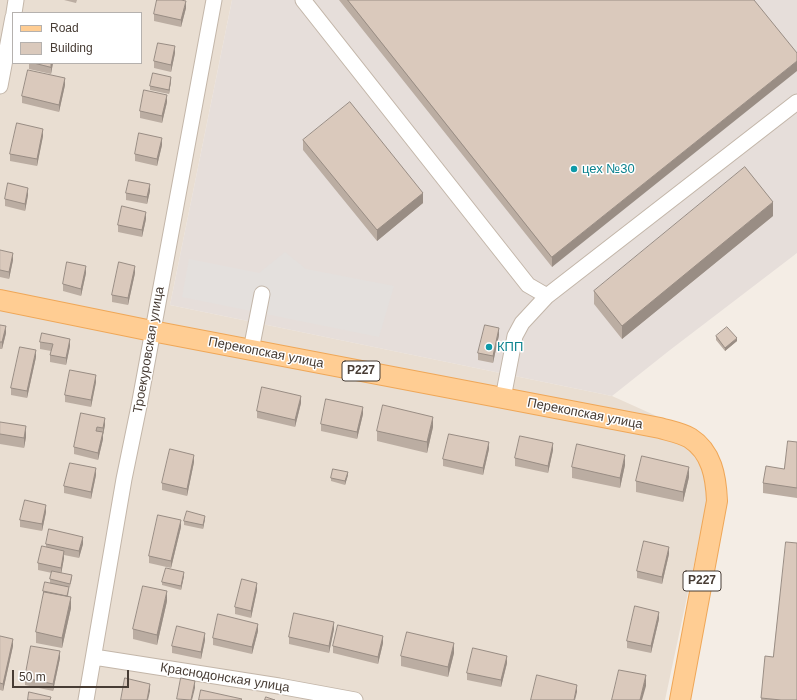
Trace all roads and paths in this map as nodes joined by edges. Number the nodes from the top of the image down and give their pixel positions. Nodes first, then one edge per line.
1 (16, 0) edge
2 (214, 0) edge
3 (303, 0) edge
4 (14, 12) edge
5 (12, 22) edge
6 (0, 86) edge
7 (797, 102) edge
8 (262, 294) dead end
9 (547, 296) junction
10 (0, 300) edge
11 (152, 331) junction
12 (251, 350) junction
13 (502, 398) junction
14 (94, 657) junction
15 (86, 700) edge
16 (355, 700) edge
17 (680, 700) edge

1 - 4 street
2 - 11 street, Троекуровская улица
3 - 9 street
5 - 6 street
7 - 9 street
8 - 12 street
9 - 13 street
10 - 11 main road, Перекопская улица / Р227
11 - 12 main road, Перекопская улица / Р227
11 - 14 street, Троекуровская улица
12 - 13 main road, Перекопская улица / Р227
13 - 17 main road, Перекопская улица / Р227
14 - 15 street, Троекуровская улица
14 - 16 street, Краснодонская улица

